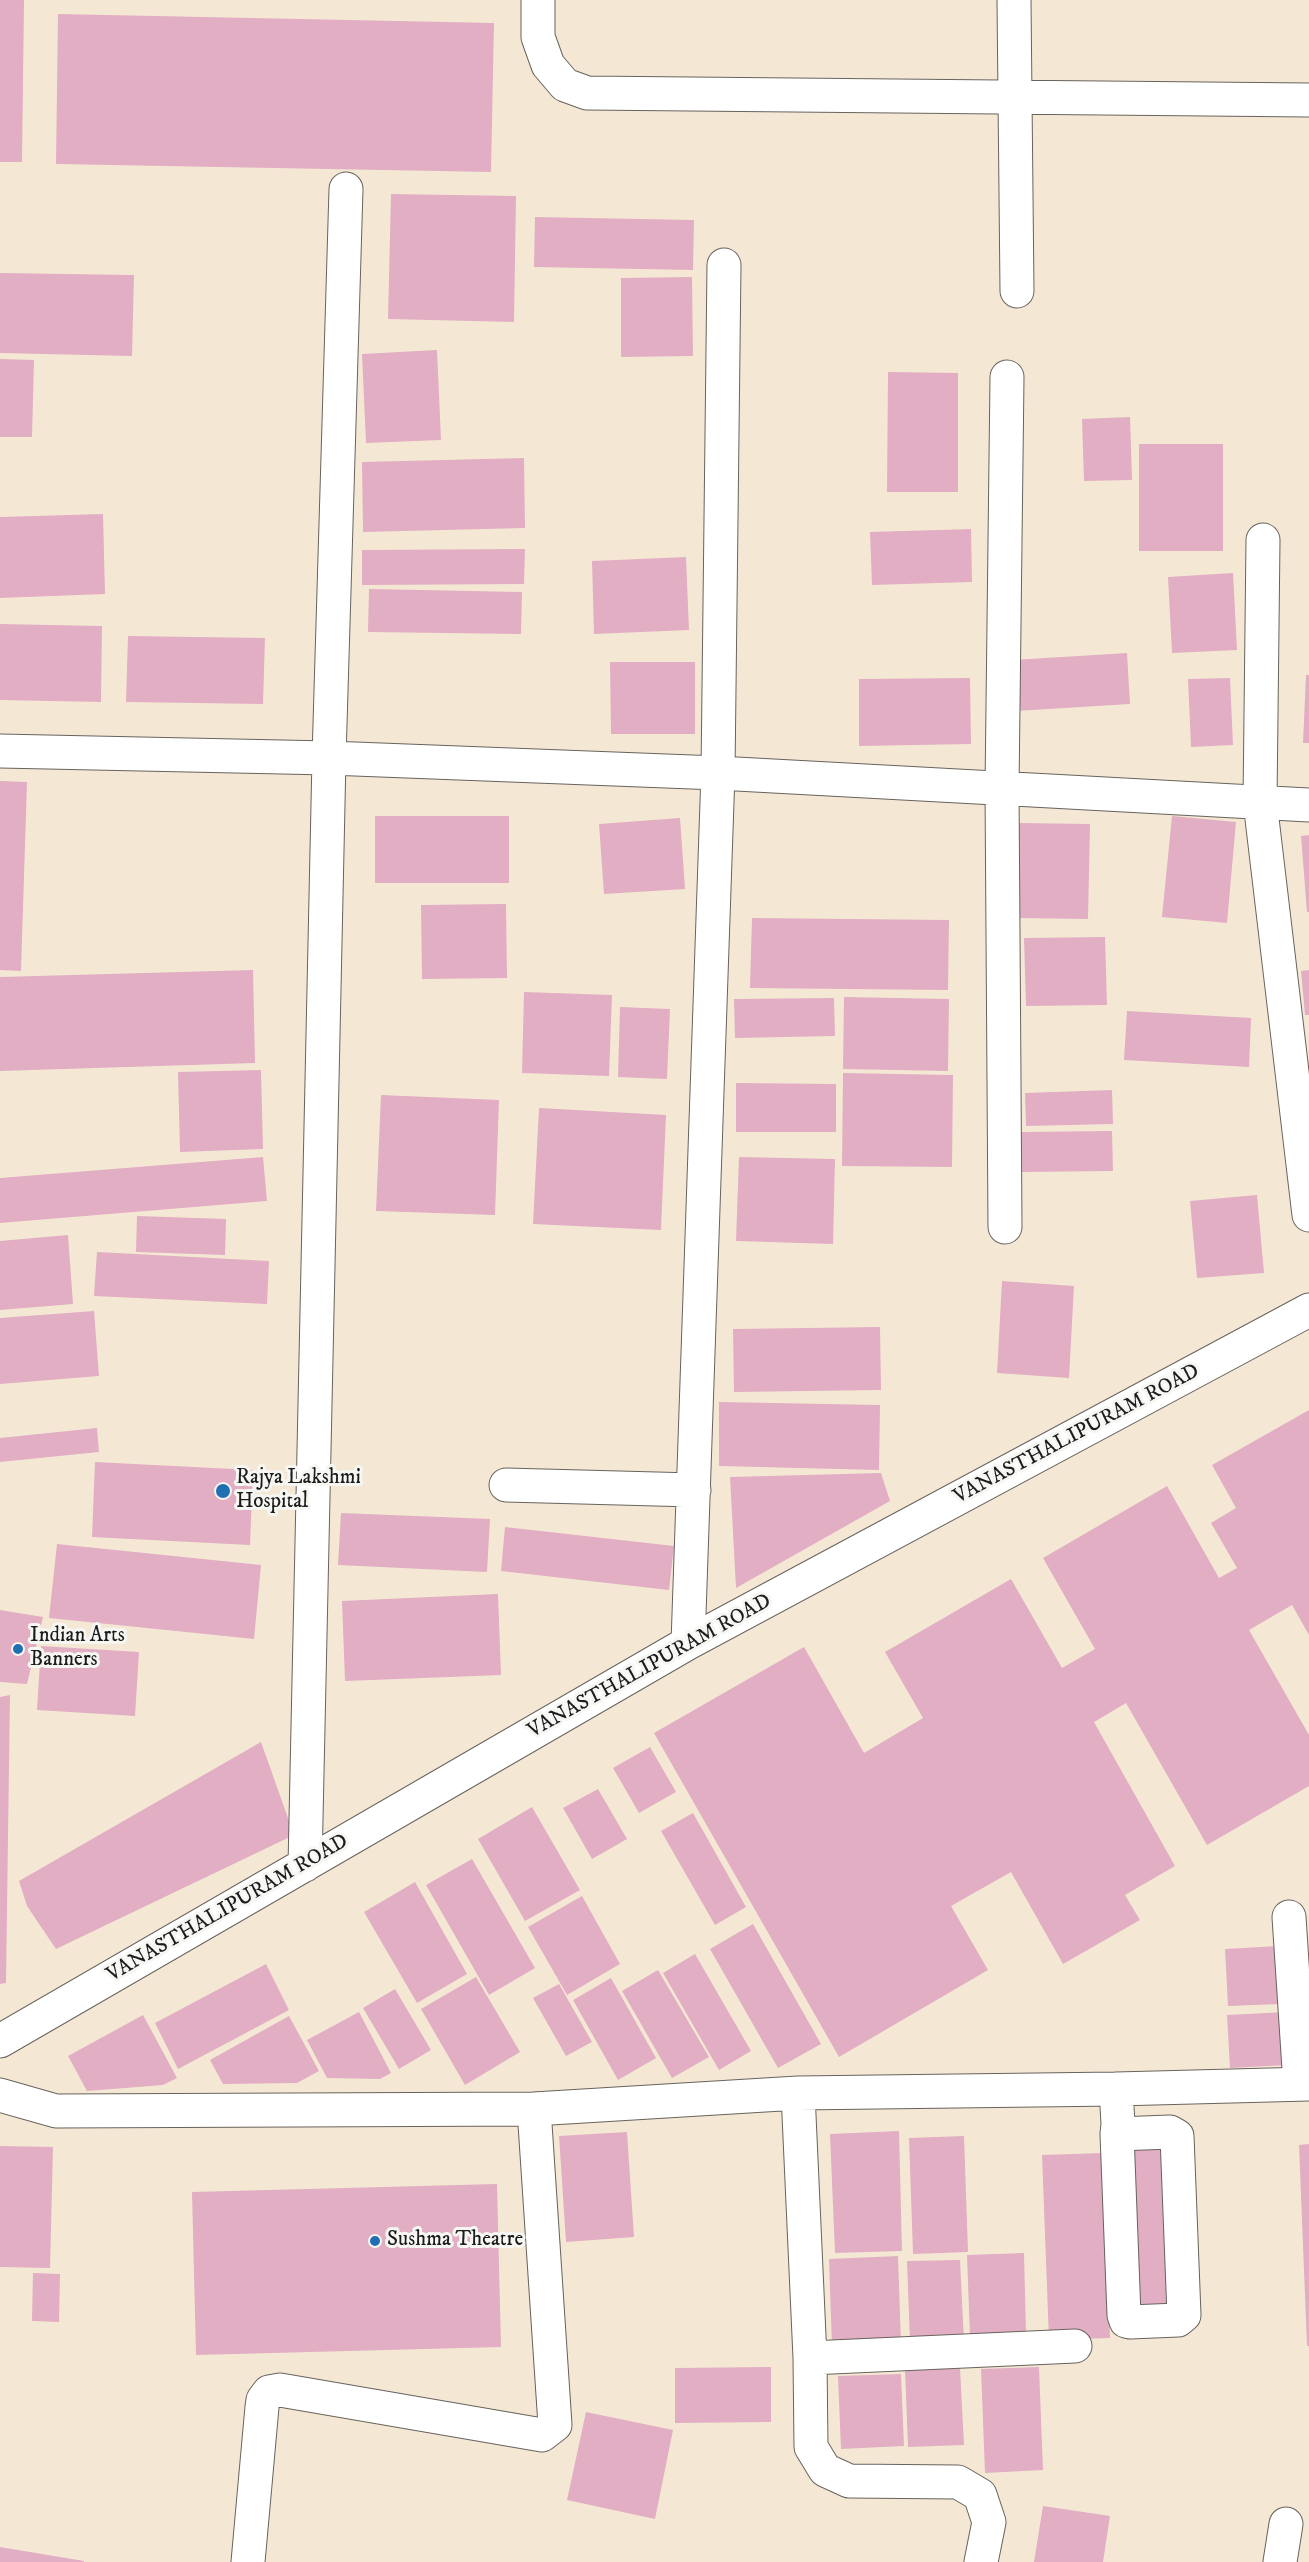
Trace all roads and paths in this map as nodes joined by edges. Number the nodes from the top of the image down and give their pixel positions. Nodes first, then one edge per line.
1 (538, 0) edge
2 (1014, 0) edge
3 (1014, 97) junction
4 (1309, 100) edge
5 (346, 189) dead end
6 (724, 266) dead end
7 (1017, 291) dead end
8 (1007, 377) dead end
9 (1263, 540) dead end
10 (0, 751) edge
11 (329, 758) junction
12 (718, 773) junction
13 (1002, 788) junction
14 (1260, 802) junction
15 (1309, 804) edge
16 (1309, 1215) edge
17 (1005, 1227) dead end
18 (1309, 1310) edge
19 (506, 1485) dead end
20 (694, 1490) junction
21 (688, 1643) junction
22 (305, 1865) junction
23 (1289, 1917) dead end
24 (0, 2041) edge
25 (1305, 2084) edge
26 (1116, 2090) junction
27 (798, 2093) junction
28 (0, 2095) edge
29 (534, 2109) junction
30 (1117, 2134) junction
31 (1075, 2346) dead end
32 (810, 2358) junction
33 (1286, 2524) dead end
34 (248, 2562) edge
35 (981, 2562) edge
36 (1280, 2562) edge

1 - 3 street
2 - 3 street
3 - 4 street
3 - 7 street
5 - 11 street
6 - 12 street
8 - 13 street
9 - 14 street
10 - 11 street
11 - 12 street
11 - 22 street
12 - 13 street
12 - 20 street
13 - 14 street
13 - 17 street
14 - 15 street
14 - 16 street
18 - 21 street, VANASTHALIPURAM ROAD
19 - 20 street
20 - 21 street
21 - 22 street, VANASTHALIPURAM ROAD
22 - 24 street, VANASTHALIPURAM ROAD
23 - 25 street
25 - 26 street
26 - 27 street
26 - 30 street
27 - 29 street
27 - 32 street
28 - 29 street
29 - 34 street
30 - 30 street
31 - 32 street
32 - 35 street
33 - 36 street

